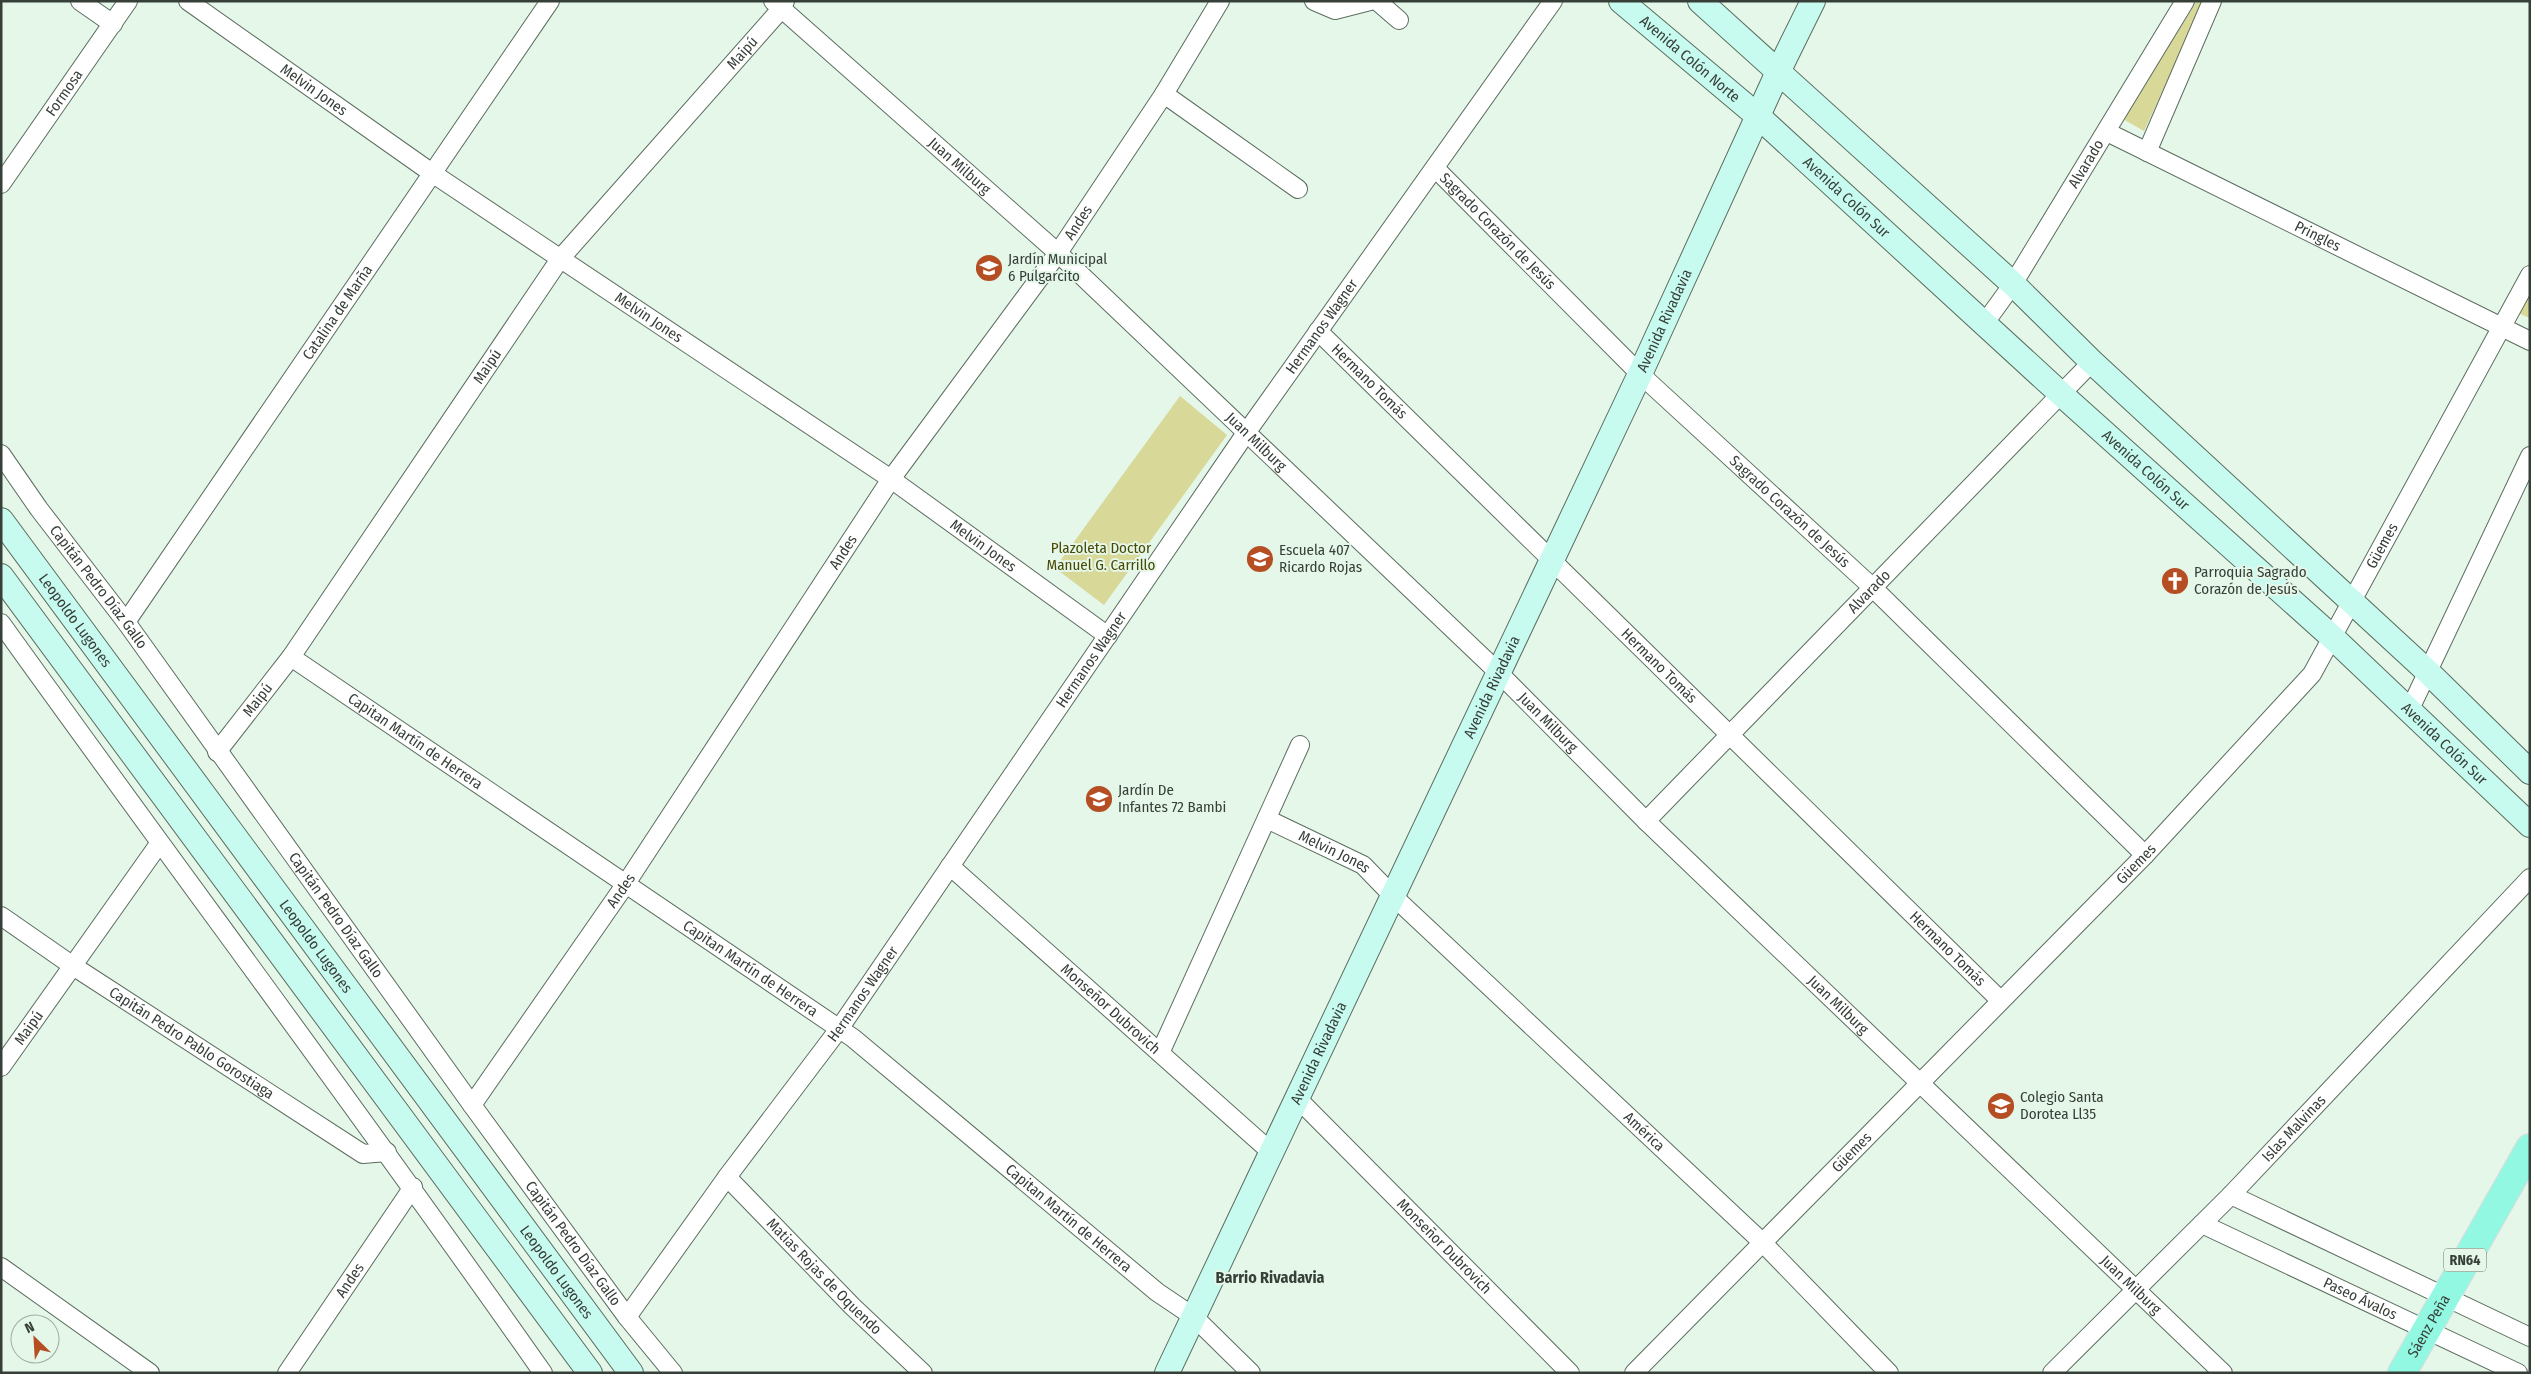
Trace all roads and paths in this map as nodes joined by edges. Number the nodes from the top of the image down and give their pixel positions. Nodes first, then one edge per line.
1 (80, 1) edge
2 (128, 1) edge
3 (188, 1) edge
4 (550, 1) edge
5 (1220, 1) edge
6 (1314, 1) edge
7 (1370, 1) edge
8 (1377, 1) edge
9 (1553, 1) edge
10 (1621, 1) edge
11 (1700, 1) edge
12 (1813, 1) edge
13 (2185, 1) edge
14 (2212, 1) edge
15 (780, 3) edge
16 (1399, 20) dead end
17 (113, 24) junction
18 (1778, 72) junction
19 (1164, 94) junction
20 (1759, 118) junction
21 (2107, 132) junction
22 (2147, 152) junction
23 (1434, 168) junction
24 (432, 173) junction
25 (1, 184) edge
26 (1298, 189) dead end
27 (1058, 253) junction
28 (560, 259) junction
29 (2530, 275) edge
30 (2013, 284) junction
31 (1984, 324) junction
32 (2500, 326) junction
33 (1318, 331) junction
34 (2530, 341) edge
35 (2092, 362) junction
36 (1640, 374) junction
37 (2061, 394) junction
38 (1246, 433) junction
39 (1, 454) edge
40 (2530, 456) edge
41 (892, 480) junction
42 (1, 520) edge
43 (1552, 559) junction
44 (1, 576) edge
45 (1872, 587) junction
46 (2350, 600) junction
47 (126, 622) junction
48 (1, 624) edge
49 (1108, 636) junction
50 (2332, 637) junction
51 (291, 657) junction
52 (2428, 672) junction
53 (1498, 673) junction
54 (2410, 709) junction
55 (1731, 734) junction
56 (1300, 745) dead end
57 (217, 752) junction
58 (2530, 772) edge
59 (1266, 819) junction
60 (1646, 822) junction
61 (2530, 825) edge
62 (159, 844) junction
63 (2145, 855) junction
64 (950, 866) junction
65 (2530, 878) edge
66 (625, 884) junction
67 (1392, 896) junction
68 (1, 916) edge
69 (73, 966) junction
70 (2000, 1000) junction
71 (839, 1029) junction
72 (1160, 1053) junction
73 (1, 1066) edge
74 (1918, 1083) junction
75 (1297, 1098) junction
76 (472, 1105) junction
77 (2530, 1148) edge
78 (387, 1152) junction
79 (1271, 1152) junction
80 (727, 1177) junction
81 (413, 1187) junction
82 (2231, 1195) junction
83 (2202, 1224) junction
84 (1762, 1242) junction
85 (1, 1267) edge
86 (2135, 1290) junction
87 (2444, 1298) junction
88 (627, 1316) junction
89 (1194, 1317) junction
90 (2426, 1330) junction
91 (2530, 1337) edge
92 (150, 1373) edge
93 (287, 1373) edge
94 (543, 1373) edge
95 (590, 1373) edge
96 (631, 1373) edge
97 (673, 1373) edge
98 (923, 1373) edge
99 (1167, 1373) edge
100 (1251, 1373) edge
101 (1570, 1373) edge
102 (1634, 1373) edge
103 (1889, 1373) edge
104 (2052, 1373) edge
105 (2223, 1373) edge
106 (2402, 1373) edge
107 (2518, 1373) edge

1 - 17 street
2 - 17 street, Formosa
3 - 24 street, Melvin Jones
4 - 24 street, Catalina de Marña
5 - 19 street, Andes
6 - 7 street
8 - 16 street
9 - 23 street, Hermanos Wagner
10 - 20 main road, Avenida Colón Norte
11 - 18 main road
12 - 18 main road, Avenida Rivadavia
13 - 21 street, Alvarado
14 - 22 street
15 - 27 street, Juan Milburg
15 - 28 street, Maipú
17 - 25 street, Formosa
18 - 20 main road, Avenida Rivadavia
18 - 30 main road
19 - 26 street
19 - 27 street, Andes
20 - 31 main road, Avenida Colón Sur
20 - 36 main road, Avenida Rivadavia
21 - 22 street, Pringles
21 - 30 street, Alvarado
22 - 32 street, Pringles
23 - 33 street, Hermanos Wagner
23 - 36 street, Sagrado Corazón de Jesús
24 - 28 street, Melvin Jones
24 - 47 street, Catalina de Marña
27 - 38 street, Juan Milburg
27 - 41 street, Andes
28 - 41 street, Melvin Jones
28 - 51 street, Maipú
29 - 32 street, Güemes
30 - 31 street, Alvarado
30 - 35 main road
31 - 37 main road, Avenida Colón Sur
32 - 34 street, Pringles
32 - 46 street, Güemes
33 - 38 street, Hermanos Wagner
33 - 43 street, Hermano Tomás
35 - 37 street, Alvarado
35 - 46 main road
36 - 43 main road, Avenida Rivadavia
36 - 45 street, Sagrado Corazón de Jesús
37 - 45 street, Alvarado
37 - 50 main road, Avenida Colón Sur
38 - 49 street, Hermanos Wagner
38 - 53 street, Juan Milburg
39 - 47 street, Capitán Pedro Díaz Gallo
40 - 52 street
41 - 49 street, Melvin Jones
41 - 66 street, Andes
42 - 96 main road, Leopoldo Lugones
43 - 53 main road, Avenida Rivadavia
43 - 55 street, Hermano Tomás
44 - 95 main road
45 - 55 street, Alvarado
45 - 63 street, Sagrado Corazón de Jesús
46 - 50 street, Güemes
46 - 52 main road
47 - 57 street, Capitán Pedro Díaz Gallo
48 - 62 street
49 - 64 street, Hermanos Wagner
50 - 54 main road, Avenida Colón Sur
50 - 63 street, Güemes
51 - 57 street, Maipú
51 - 66 street, Capitan Martín de Herrera
52 - 54 street
52 - 58 main road
53 - 60 street, Juan Milburg
53 - 67 main road, Avenida Rivadavia
54 - 61 main road, Avenida Colón Sur
55 - 60 street, Alvarado
55 - 70 street, Hermano Tomás
56 - 59 street
57 - 76 street, Capitán Pedro Díaz Gallo
59 - 67 street, Melvin Jones
59 - 72 street
60 - 74 street, Juan Milburg
62 - 69 street, Maipú
62 - 78 street
63 - 70 street, Güemes
64 - 71 street, Hermanos Wagner
64 - 72 street, Monseñor Dubrovich
65 - 82 street, Islas Malvinas
66 - 71 street, Capitan Martín de Herrera
66 - 76 street, Andes
67 - 75 main road, Avenida Rivadavia
67 - 84 street, América
68 - 69 street, Capitán Pedro Pablo Gorostiaga
69 - 73 street, Maipú
69 - 78 street, Capitán Pedro Pablo Gorostiaga
70 - 74 street, Güemes
71 - 80 street, Hermanos Wagner
71 - 89 street, Capitan Martín de Herrera
72 - 79 street, Monseñor Dubrovich
74 - 84 street, Güemes
74 - 86 street, Juan Milburg
75 - 79 main road, Avenida Rivadavia
75 - 101 street, Monseñor Dubrovich
76 - 88 street, Capitán Pedro Díaz Gallo
77 - 87 main road, Sáenz Peña / RN64
78 - 81 street
79 - 89 main road, Avenida Rivadavia
80 - 88 street, Hermanos Wagner
80 - 98 street, Matias Rojas de Oquendo
81 - 93 street, Andes
81 - 94 street
82 - 83 street, Islas Malvinas
82 - 87 street
83 - 86 street, Islas Malvinas
83 - 90 street, Paseo Ávalos
84 - 102 street, Güemes
84 - 103 street, América
85 - 92 street
86 - 104 street, Islas Malvinas
86 - 105 street, Juan Milburg
87 - 90 main road, Sáenz Peña / RN64
87 - 91 street
88 - 97 street, Capitán Pedro Díaz Gallo
89 - 99 main road, Avenida Rivadavia
89 - 100 street, Capitan Martín de Herrera
90 - 106 main road, Sáenz Peña / RN64
90 - 107 street, Paseo Ávalos

